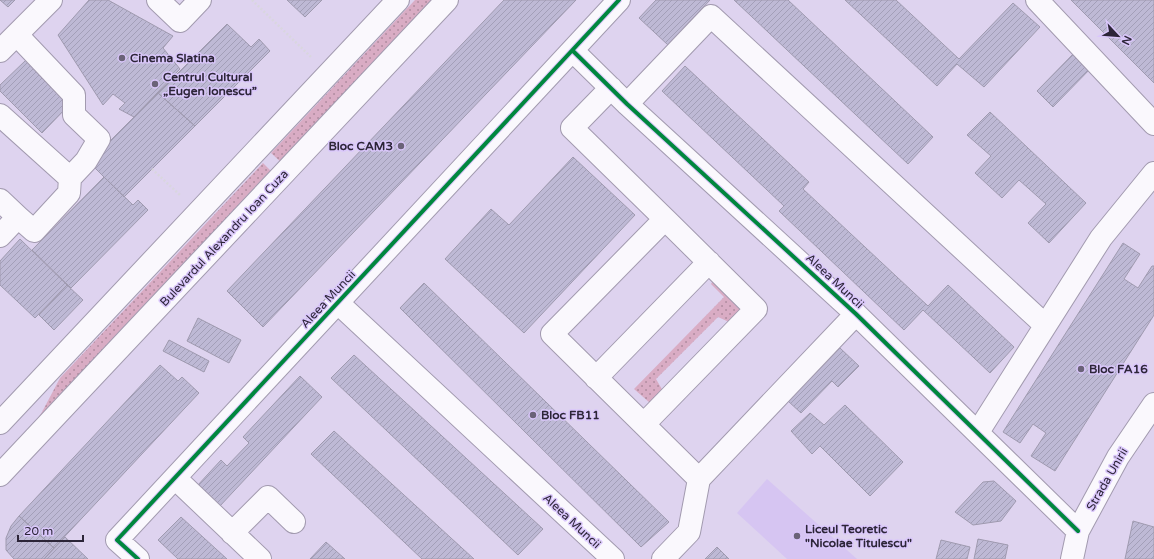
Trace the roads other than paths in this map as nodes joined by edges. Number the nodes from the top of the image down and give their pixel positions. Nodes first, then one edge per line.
1 (50, 0) edge
2 (158, 0) edge
3 (200, 0) edge
4 (398, 0) edge
5 (447, 0) edge
6 (620, 0) edge
7 (1037, 0) edge
8 (17, 35) junction
9 (0, 51) edge
10 (572, 51) junction
11 (611, 88) junction
12 (627, 104) junction
13 (0, 115) edge
14 (1154, 124) edge
15 (1154, 173) edge
16 (70, 178) junction
17 (0, 200) edge
18 (18, 217) junction
19 (665, 219) junction
20 (0, 236) edge
21 (709, 262) junction
22 (338, 303) junction
23 (856, 314) junction
24 (1045, 325) junction
25 (596, 378) junction
26 (1154, 404) edge
27 (0, 423) edge
28 (644, 424) junction
29 (978, 432) junction
30 (0, 475) edge
31 (175, 478) junction
32 (699, 478) junction
33 (294, 522) dead end
34 (1078, 531) junction
35 (232, 533) junction
36 (138, 559) edge
37 (260, 559) edge
38 (613, 559) edge
39 (663, 559) edge
40 (1072, 559) edge

1 - 8 street
2 - 3 street
4 - 27 street
5 - 30 street, Bulevardul Alexandru Ioan Cuza
6 - 10 street, Aleea Muncii
7 - 14 street
8 - 9 street
8 - 16 street
10 - 11 street, Aleea Muncii
10 - 22 street, Aleea Muncii
11 - 12 street, Aleea Muncii
11 - 19 street
12 - 23 street, Aleea Muncii
12 - 24 street
13 - 16 street
15 - 24 street
16 - 18 street
17 - 18 street
18 - 20 street
19 - 21 street
19 - 25 street
21 - 25 street
21 - 28 street
22 - 31 street, Aleea Muncii
22 - 38 street, Aleea Muncii
23 - 29 street, Aleea Muncii
23 - 32 street, Aleea Muncii
24 - 29 street
25 - 28 street
26 - 34 street, Strada Unirii
28 - 32 street
29 - 34 street, Aleea Muncii
31 - 35 street
31 - 36 street, Aleea Muncii
32 - 39 street
33 - 35 street
34 - 40 street, Strada Unirii
35 - 37 street

